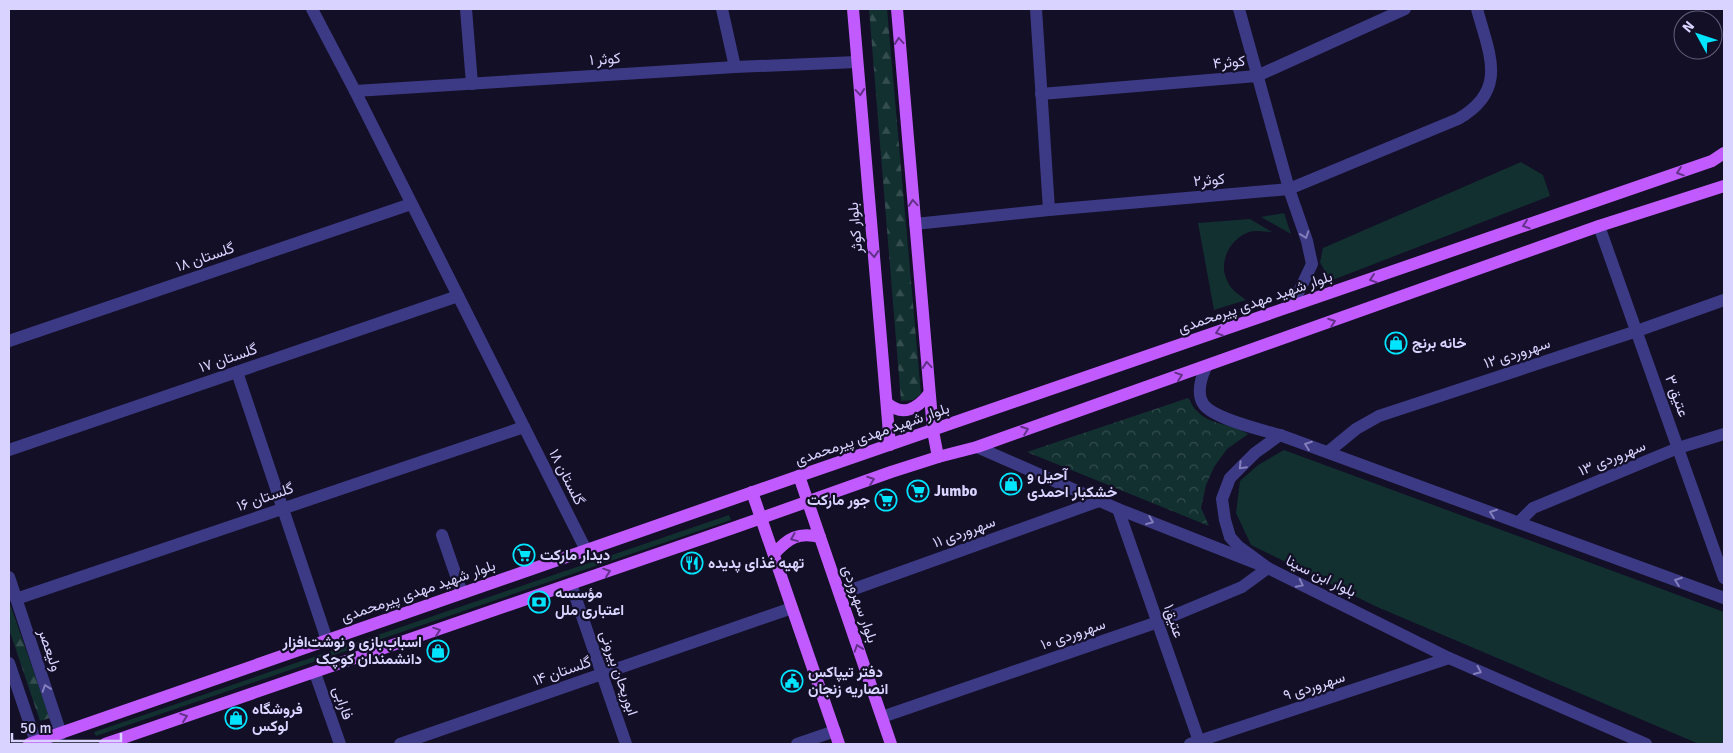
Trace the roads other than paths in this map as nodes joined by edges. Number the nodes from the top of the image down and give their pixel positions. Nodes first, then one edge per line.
1 (312, 9) edge
2 (466, 9) edge
3 (722, 9) edge
4 (853, 9) edge
5 (897, 9) edge
6 (1036, 9) edge
7 (1239, 9) edge
8 (1405, 9) edge
9 (1477, 9) edge
10 (858, 62) junction
11 (736, 67) junction
12 (1257, 76) junction
13 (472, 84) junction
14 (355, 91) junction
15 (1041, 94) junction
16 (1724, 153) edge
17 (1724, 186) edge
18 (1289, 189) junction
19 (411, 204) junction
20 (1049, 210) junction
21 (915, 224) junction
22 (1599, 226) junction
23 (458, 296) junction
24 (1724, 300) edge
25 (1292, 306) junction
26 (1637, 331) junction
27 (9, 340) edge
28 (1206, 367) junction
29 (237, 372) junction
30 (929, 394) junction
31 (887, 403) junction
32 (524, 427) junction
33 (933, 430) junction
34 (1724, 434) edge
35 (1280, 435) junction
36 (890, 445) junction
37 (977, 447) junction
38 (1678, 448) junction
39 (9, 450) edge
40 (1328, 452) junction
41 (938, 457) junction
42 (799, 476) junction
43 (752, 492) junction
44 (1099, 501) junction
45 (808, 502) junction
46 (283, 508) junction
47 (1118, 509) junction
48 (761, 518) junction
49 (1519, 522) junction
50 (442, 535) dead end
51 (820, 537) junction
52 (586, 550) junction
53 (774, 554) junction
54 (1268, 568) junction
55 (1723, 569) edge
56 (9, 577) edge
57 (571, 584) junction
58 (462, 593) junction
59 (840, 594) junction
60 (1724, 598) edge
61 (16, 599) junction
62 (792, 608) junction
63 (1158, 622) junction
64 (327, 640) junction
65 (1449, 658) junction
66 (9, 664) edge
67 (315, 673) junction
68 (602, 674) junction
69 (882, 717) junction
70 (835, 731) junction
71 (61, 739) edge
72 (35, 743) edge
73 (1197, 743) edge
74 (105, 744) edge
75 (340, 744) edge
76 (400, 744) edge
77 (626, 744) edge
78 (797, 744) edge
79 (839, 744) edge
80 (891, 744) edge
81 (1646, 744) edge

1 - 14 street, گلستان ۱۸
2 - 13 street
3 - 11 street
4 - 10 main road, بلوار کوثر
21 -> 5 main road
6 - 15 street
7 - 12 street
8 - 12 street, کوثر۴
9 - 18 street, کوثر۲
10 - 11 street, کوثر ۱
10 -> 31 main road, بلوار کوثر
11 - 13 street, کوثر ۱
12 - 15 street, کوثر۴
12 - 18 street
13 - 14 street, کوثر ۱
14 - 19 street, گلستان ۱۸
15 - 20 street
16 -> 25 main road, بلوار شهید مهدی پیرمحمدی
17 - 22 main road
18 - 20 street, کوثر۲
18 -> 25 street
19 - 23 street, گلستان ۱۸
19 - 27 street, گلستان ۱۸
20 - 21 street, کوثر۲
30 -> 21 main road
22 - 26 street, عتیق ۳
28 -> 22 main road
23 - 29 street, گلستان ۱۷
23 - 32 street, گلستان ۱۸
24 - 26 street, سهروردی ۱۲
25 -> 33 main road, بلوار شهید مهدی پیرمحمدی
26 - 38 street, عتیق ۳
26 - 40 street, سهروردی ۱۲
28 - 35 street
37 -> 28 main road
29 - 39 street, گلستان ۱۷
29 - 46 street
30 - 31 main road
30 - 33 main road
31 - 36 main road, بلوار کوثر
32 - 46 street, گلستان ۱۶
32 - 52 street, گلستان ۱۸
33 - 36 main road, بلوار شهید مهدی پیرمحمدی
33 - 41 main road
34 - 38 street, سهروردی ۱۳
40 -> 35 street
35 -> 54 street
36 - 42 main road, بلوار شهید مهدی پیرمحمدی
37 - 41 main road
37 - 44 street, بلوار ابن سینا
38 - 49 street, سهروردی ۱۳
38 - 55 street, عتیق ۳
49 -> 40 street
45 -> 41 main road
42 - 43 main road, بلوار شهید مهدی پیرمحمدی
42 - 45 main road, بلوار سهروردی
43 - 48 main road
43 - 52 main road, بلوار شهید مهدی پیرمحمدی
44 - 47 street, بلوار ابن سینا
44 - 59 street, سهروردی ١١
45 - 48 main road
45 - 51 main road, بلوار سهروردی
46 - 61 street, گلستان ۱۶
46 - 64 street
47 -> 54 street, بلوار ابن سینا
47 - 63 street, عتیق۱
48 - 53 main road
57 -> 48 main road
60 -> 49 street
50 - 58 street
51 -> 53 main road
51 - 59 main road, بلوار سهروردی
52 - 58 main road, بلوار شهید مهدی پیرمحمدی
53 - 62 main road
54 - 63 street, سهروردی ۱۰
54 -> 65 street, بلوار ابن سینا
56 - 61 street, ولیعصر
67 -> 57 main road
57 - 68 street, ابوریحان بیرونی
58 - 64 main road, بلوار شهید مهدی پیرمحمدی
69 -> 59 main road, بلوار سهروردی
71 -> 61 street, ولیعصر
62 - 68 street, گلستان ۱۴
62 - 70 main road
63 - 69 street, سهروردی ۱۰
63 - 73 street, عتیق۱
64 - 71 main road, بلوار شهید مهدی پیرمحمدی
65 - 73 street, سهروردی ۹
65 -> 81 street, بلوار ابن سینا
66 - 72 street
74 -> 67 main road
67 - 75 street, فارابی
68 - 76 street, گلستان ۱۴
68 - 77 street, ابوریحان بیرونی
69 - 80 main road, بلوار سهروردی
70 - 78 street
70 - 79 main road
71 - 72 main road, بلوار شهید مهدی پیرمحمدی

